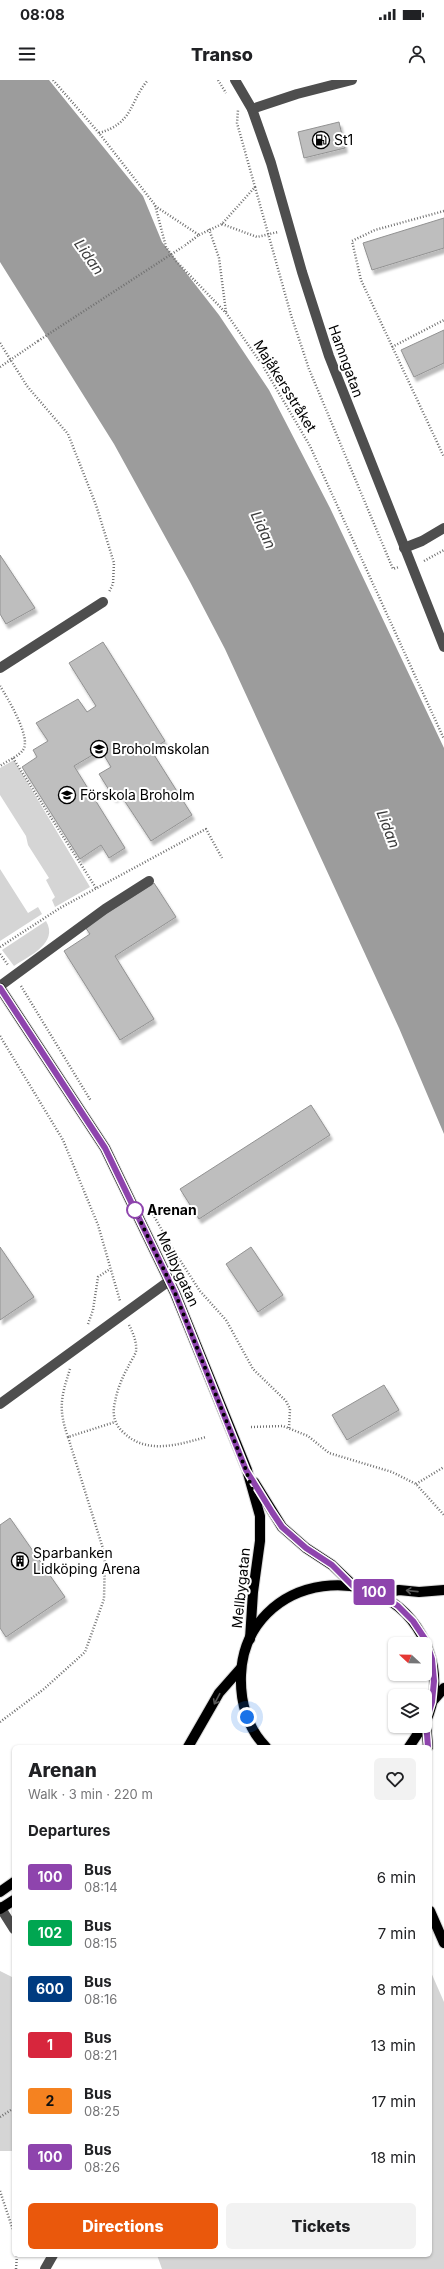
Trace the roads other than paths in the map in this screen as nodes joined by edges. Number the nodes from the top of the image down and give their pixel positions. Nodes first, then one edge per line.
1 (235, 80) edge
2 (352, 80) edge
3 (252, 109) junction
4 (444, 528) edge
5 (404, 548) junction
6 (102, 602) road end
7 (444, 647) edge
8 (0, 668) edge
9 (149, 881) dead end
10 (0, 987) edge
11 (169, 1281) junction
12 (0, 1404) edge
13 (246, 1470) junction
14 (353, 1586) junction
15 (444, 1590) edge
16 (380, 1594) junction
17 (250, 1639) junction
18 (241, 1668) junction
19 (444, 1688) edge
20 (432, 1702) joint
21 (418, 1733) edge
22 (426, 1733) edge
23 (189, 1745) edge
24 (265, 1745) edge
25 (410, 1745) edge
26 (428, 1745) edge
27 (12, 1883) edge
28 (0, 1892) edge
29 (12, 1901) edge
30 (0, 1908) edge
31 (432, 1916) edge
32 (12, 1926) edge
33 (444, 1943) edge
34 (52, 2257) edge
35 (45, 2269) edge

1 - 3 street, Hamngatan
2 - 3 street
3 - 5 street, Hamngatan
4 - 5 street
5 - 7 street, Hamngatan
6 - 8 street
9 - 10 street
10 - 11 main road, Mellbygatan
11 - 12 street
11 - 13 main road, Mellbygatan
13 - 14 main road, Mellbygatan
13 - 17 main road, Mellbygatan
14 - 16 main road
14 - 17 main road
15 -> 16 main road
16 - 20 main road
17 - 18 main road
18 -> 23 main road
18 - 24 main road
19 - 20 main road
21 - 25 main road
22 - 26 main road
27 - 28 main road
29 - 30 main road
30 - 32 street
31 - 33 main road
34 - 35 street

